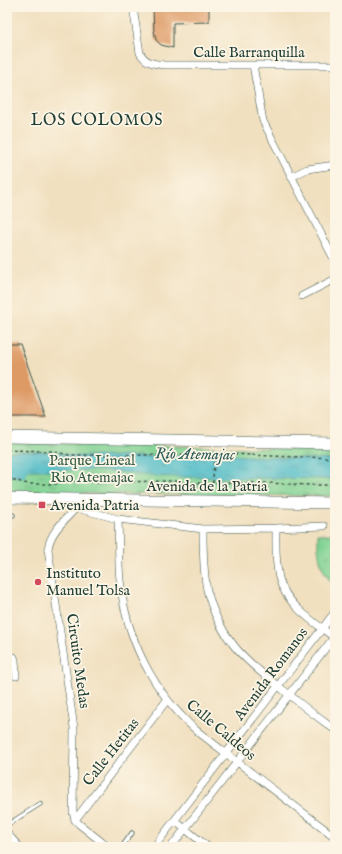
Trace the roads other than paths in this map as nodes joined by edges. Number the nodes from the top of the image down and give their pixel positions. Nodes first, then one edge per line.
1 (132, 7) edge
2 (253, 65) junction
3 (335, 65) edge
4 (335, 165) edge
5 (292, 177) junction
6 (335, 261) edge
7 (335, 279) edge
8 (302, 296) dead end
9 (7, 437) edge
10 (335, 443) edge
11 (7, 498) edge
12 (335, 503) edge
13 (73, 504) junction
14 (7, 514) edge
15 (13, 515) dead end
16 (118, 519) junction
17 (324, 526) dead end
18 (276, 528) junction
19 (203, 529) junction
20 (335, 612) edge
21 (322, 628) junction
22 (335, 637) edge
23 (7, 656) edge
24 (16, 676) dead end
25 (278, 686) junction
26 (289, 695) junction
27 (168, 700) junction
28 (335, 730) edge
29 (227, 754) junction
30 (238, 762) junction
31 (40, 804) dead end
32 (75, 820) junction
33 (175, 821) junction
34 (7, 825) edge
35 (186, 830) junction
36 (132, 833) dead end
37 (7, 835) edge
38 (335, 837) edge
39 (18, 847) edge
40 (108, 847) edge
41 (122, 847) edge
42 (154, 847) edge
43 (171, 847) edge
44 (208, 847) edge

1 - 2 street, Calle Barranquilla
2 - 3 street, Calle Barranquilla
2 - 5 street
4 - 5 street
5 - 6 street
7 - 8 street
9 - 10 main road
11 - 13 main road, Avenida de la Patria
12 - 13 main road, Avenida de la Patria
13 - 16 street
13 - 32 street, Circuito Medas
14 - 15 lane
16 - 19 street
16 - 27 street, Calle Caldeos
17 - 18 street
18 - 19 street
18 - 21 street
19 - 25 street
20 - 21 street, Avenida Romanos
21 - 22 street
21 - 25 street, Avenida Romanos
22 - 26 street, Avenida Romanos
23 - 24 street
25 - 26 street
25 - 29 street, Avenida Romanos
26 - 28 street
26 - 30 street, Avenida Romanos
27 - 29 street, Calle Caldeos
27 - 32 street, Calle Hetitas
29 - 30 street, Calle Caldeos
29 - 33 street, Avenida Romanos
30 - 35 street, Avenida Romanos
30 - 38 street, Calle Caldeos
31 - 34 lane
32 - 40 street
33 - 35 street
33 - 42 street, Avenida Romanos
35 - 43 street, Avenida Romanos
35 - 44 street
36 - 41 lane
37 - 39 main road

